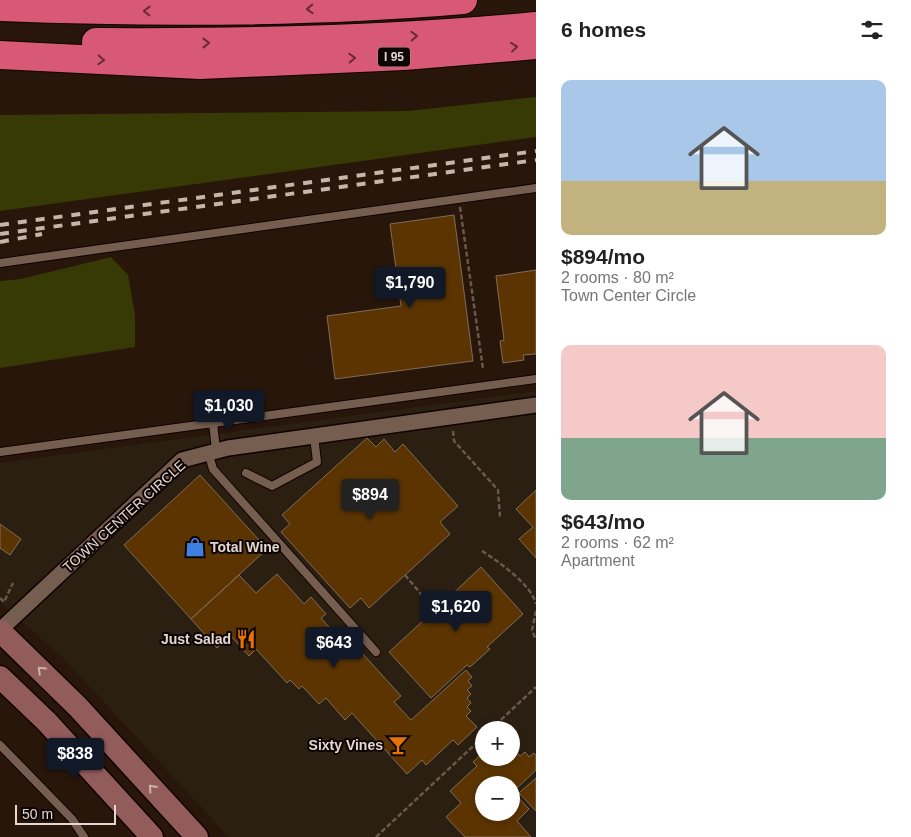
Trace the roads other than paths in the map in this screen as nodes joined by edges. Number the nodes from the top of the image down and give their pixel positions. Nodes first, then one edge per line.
1 (463, 0) edge
2 (0, 7) edge
3 (536, 26) edge
4 (0, 38) edge
5 (536, 45) edge
6 (0, 55) edge
7 (536, 188) edge
8 (0, 263) edge
9 (536, 379) edge
10 (536, 405) edge
11 (213, 423) junction
12 (314, 436) junction
13 (212, 451) junction
14 (0, 452) edge
15 (246, 473) dead end
16 (0, 630) edge
17 (376, 652) dead end
18 (0, 677) edge
19 (0, 745) edge
20 (130, 812) junction
21 (193, 832) edge
22 (84, 837) edge
23 (152, 837) edge

1 -> 2 highway
4 -> 3 highway
6 -> 5 highway, I 95
7 - 8 lane
9 - 11 lane
10 - 12 street, TOWN CENTER CIRCLE
11 - 13 lane
11 - 14 lane
12 - 13 street, TOWN CENTER CIRCLE
12 - 15 lane
13 - 16 street, TOWN CENTER CIRCLE
13 - 17 lane
21 -> 16 main road
18 - 20 main road
19 - 22 lane
20 - 21 main road
20 - 23 main road

